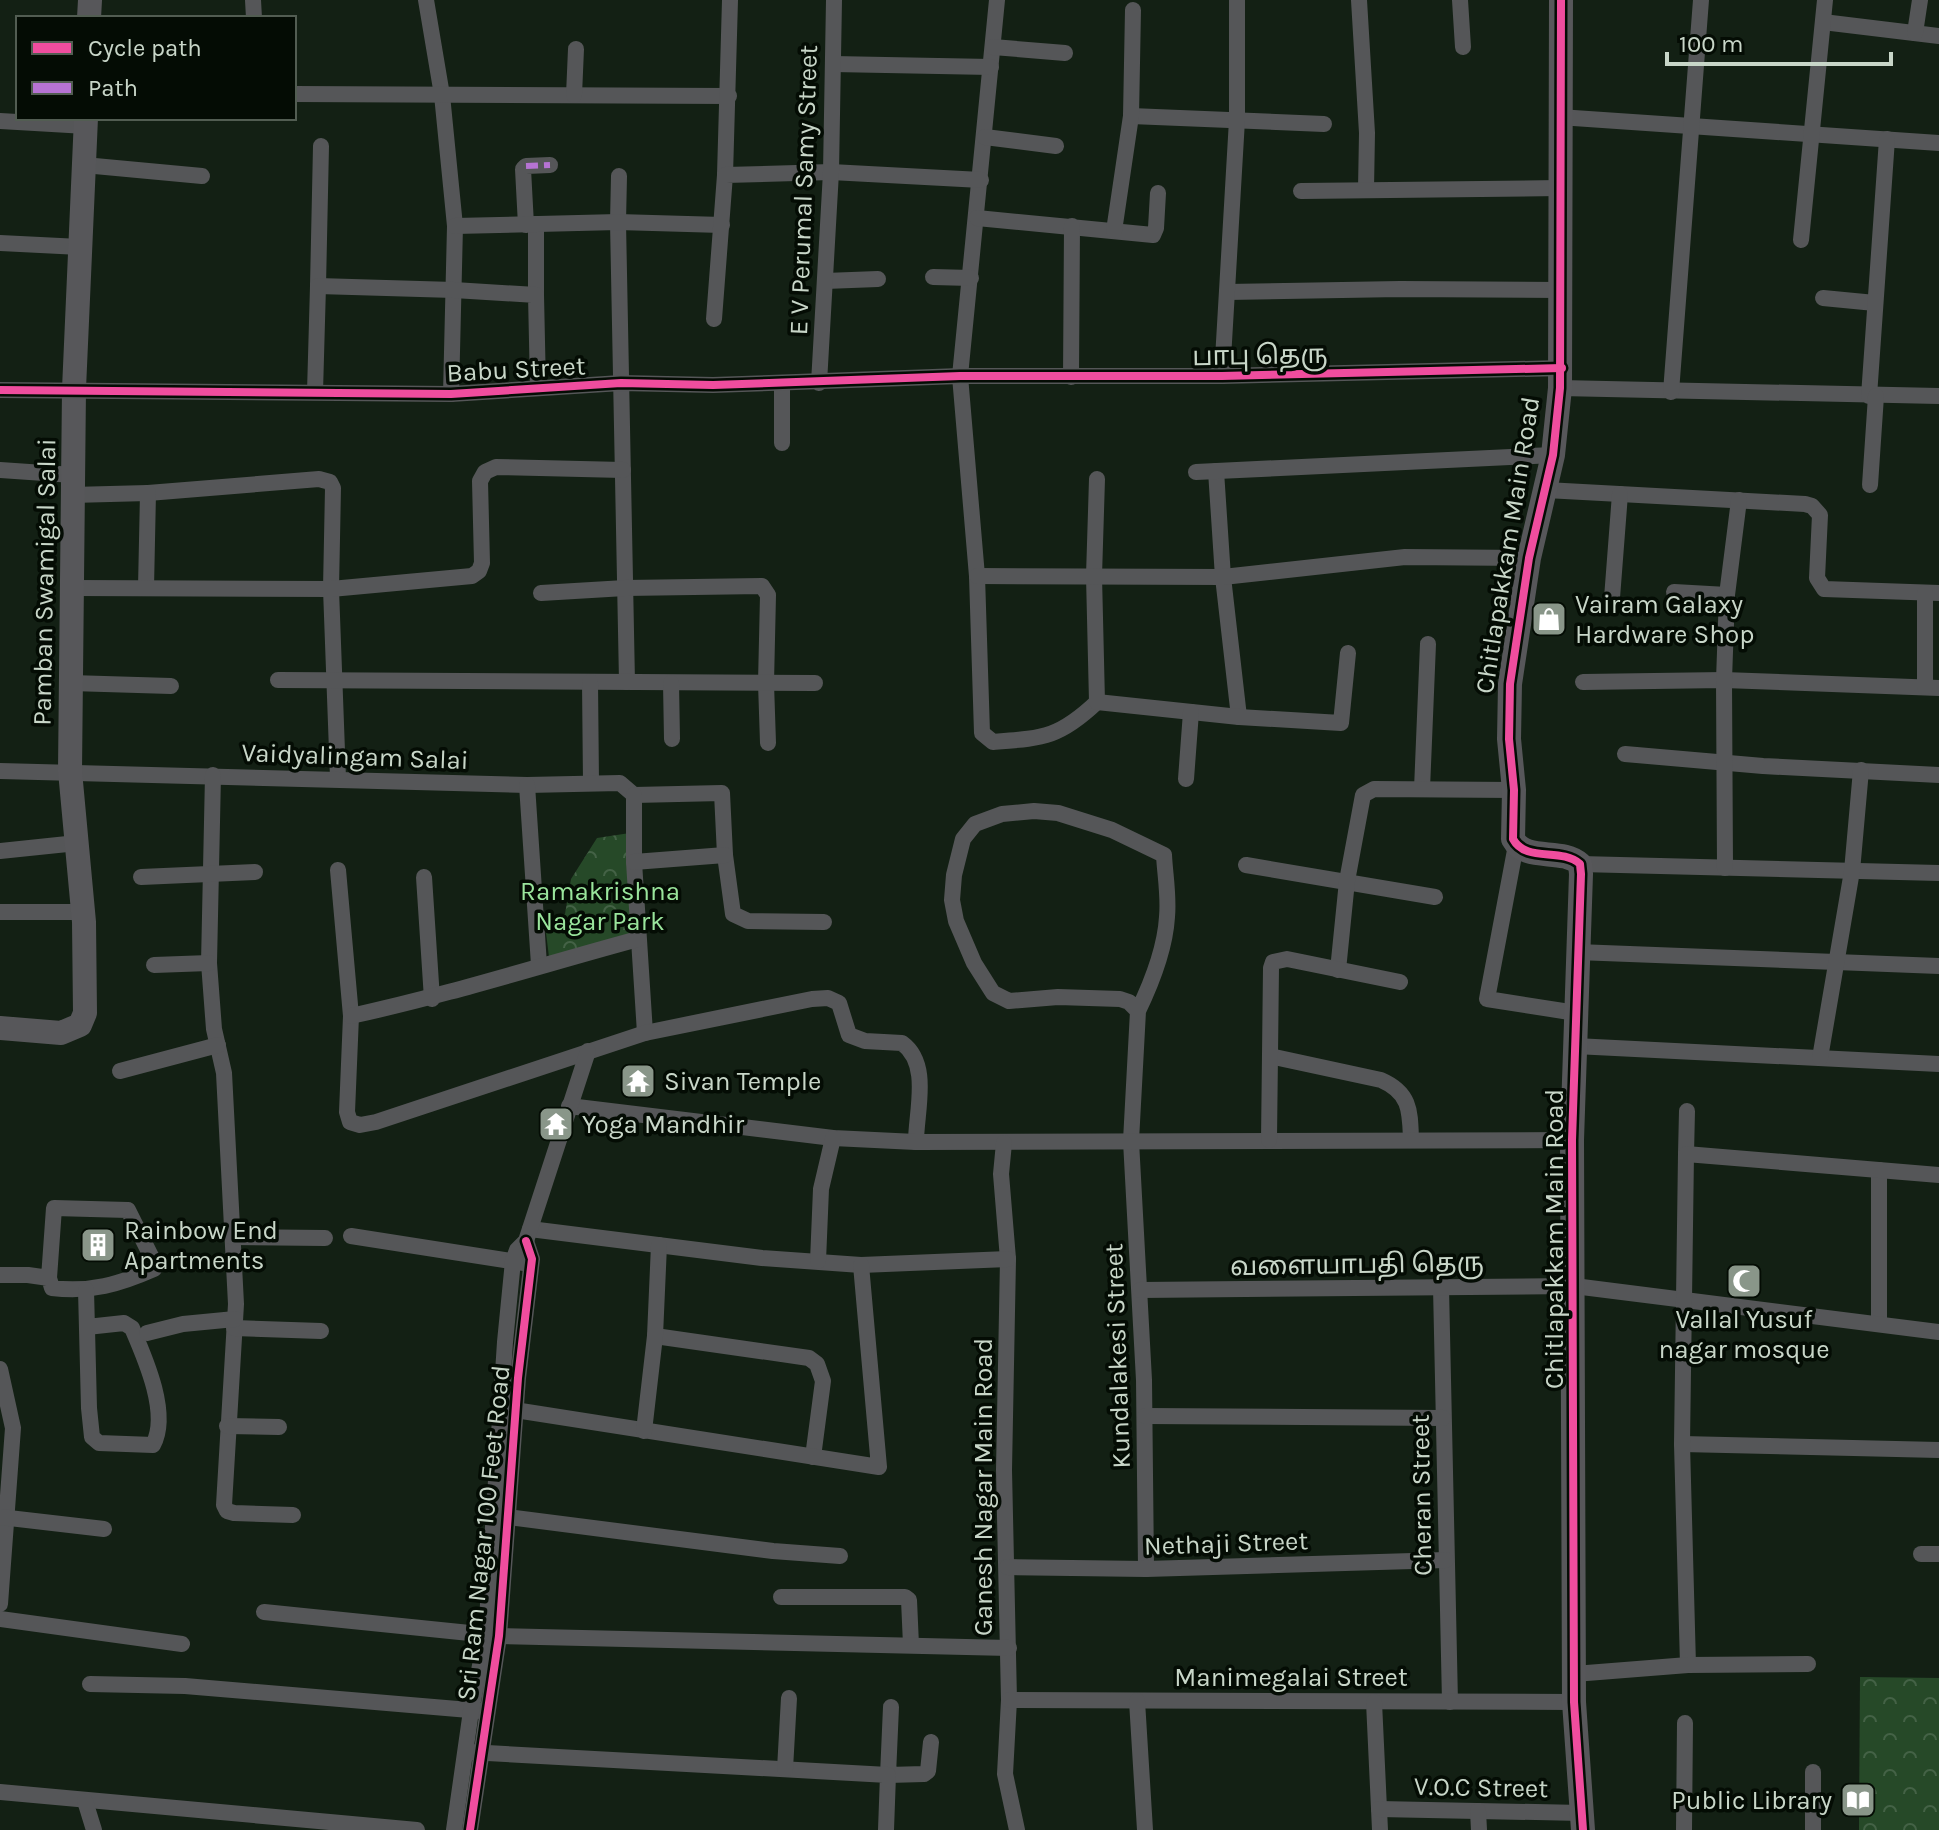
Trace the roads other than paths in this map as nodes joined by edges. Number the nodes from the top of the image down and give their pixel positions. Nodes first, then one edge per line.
1 (426, 0) edge
2 (730, 0) edge
3 (834, 0) edge
4 (997, 0) edge
5 (1237, 0) edge
6 (1359, 0) edge
7 (1460, 0) edge
8 (1561, 0) edge
9 (1701, 0) edge
10 (1825, 0) edge
11 (1920, 0) edge
12 (1133, 10) dead end
13 (1823, 22) junction
14 (1915, 33) junction
15 (1939, 36) edge
16 (993, 47) junction
17 (1463, 47) dead end
18 (576, 49) dead end
19 (1065, 53) dead end
20 (833, 64) junction
21 (991, 67) junction
22 (296, 94) edge
23 (442, 95) junction
24 (574, 95) junction
25 (729, 96) junction
26 (1131, 116) junction
27 (1559, 117) junction
28 (1237, 120) junction
29 (0, 121) edge
30 (86, 122) edge
31 (1324, 124) dead end
32 (1691, 124) junction
33 (1813, 134) junction
34 (985, 137) junction
35 (1887, 139) junction
36 (1939, 143) edge
37 (321, 146) dead end
38 (1056, 146) dead end
39 (84, 165) junction
40 (550, 165) dead end
41 (831, 172) junction
42 (725, 175) junction
43 (202, 176) dead end
44 (619, 176) dead end
45 (981, 180) junction
46 (1560, 188) junction
47 (1366, 189) junction
48 (1301, 191) dead end
49 (1158, 193) dead end
50 (977, 218) junction
51 (618, 222) junction
52 (531, 224) junction
53 (722, 225) junction
54 (455, 226) junction
55 (1072, 226) junction
56 (1114, 231) junction
57 (1801, 240) dead end
58 (0, 243) edge
59 (80, 247) junction
60 (933, 277) dead end
61 (971, 278) junction
62 (878, 279) dead end
63 (825, 281) junction
64 (318, 286) junction
65 (454, 290) junction
66 (1561, 290) junction
67 (1227, 292) junction
68 (536, 295) junction
69 (1823, 298) dead end
70 (1875, 303) junction
71 (714, 319) dead end
72 (960, 376) junction
73 (1222, 376) junction
74 (1071, 377) junction
75 (1561, 378) junction
76 (621, 383) junction
77 (819, 383) junction
78 (782, 384) junction
79 (538, 388) junction
80 (74, 389) junction
81 (0, 390) edge
82 (315, 392) junction
83 (1671, 392) junction
84 (451, 394) junction
85 (1873, 396) junction
86 (1939, 396) edge
87 (782, 443) dead end
88 (1553, 455) junction
89 (0, 470) edge
90 (623, 470) junction
91 (1216, 471) junction
92 (1196, 472) dead end
93 (1097, 479) dead end
94 (73, 485) junction
95 (1870, 485) dead end
96 (1546, 490) junction
97 (148, 493) junction
98 (1620, 494) junction
99 (1739, 500) junction
100 (1529, 558) junction
101 (977, 576) junction
102 (1094, 576) junction
103 (1223, 577) junction
104 (73, 588) junction
105 (146, 588) junction
106 (625, 588) junction
107 (331, 589) junction
108 (1674, 592) dead end
109 (541, 593) dead end
110 (1932, 593) edge
111 (1727, 595) junction
112 (1612, 598) dead end
113 (1428, 644) dead end
114 (1348, 653) dead end
115 (278, 680) dead end
116 (1724, 680) junction
117 (335, 681) junction
118 (590, 682) junction
119 (627, 682) junction
120 (1583, 682) dead end
121 (71, 683) junction
122 (671, 683) junction
123 (766, 683) junction
124 (815, 683) dead end
125 (171, 686) dead end
126 (1932, 687) edge
127 (1097, 702) junction
128 (1191, 712) junction
129 (1239, 717) junction
130 (672, 739) dead end
131 (768, 743) dead end
132 (1625, 754) dead end
133 (1725, 762) junction
134 (1861, 770) junction
135 (0, 771) edge
136 (70, 771) junction
137 (213, 775) junction
138 (1939, 775) edge
139 (338, 778) junction
140 (1186, 779) dead end
141 (591, 783) junction
142 (527, 785) junction
143 (1422, 789) junction
144 (1514, 790) junction
145 (634, 795) junction
146 (77, 843) junction
147 (1516, 845) junction
148 (0, 851) edge
149 (725, 855) junction
150 (634, 862) junction
151 (1580, 864) junction
152 (1246, 865) dead end
153 (1725, 868) junction
154 (338, 870) dead end
155 (1852, 871) junction
156 (255, 872) dead end
157 (211, 873) junction
158 (1939, 873) edge
159 (141, 877) dead end
160 (424, 877) dead end
161 (1347, 881) junction
162 (1435, 897) dead end
163 (0, 912) edge
164 (83, 912) junction
165 (824, 922) dead end
166 (638, 939) junction
167 (1577, 952) junction
168 (1839, 961) junction
169 (209, 963) junction
170 (154, 965) dead end
171 (539, 965) junction
172 (1939, 966) edge
173 (1338, 970) junction
174 (1400, 982) dead end
175 (432, 999) junction
176 (1138, 1011) junction
177 (1576, 1013) junction
178 (351, 1016) junction
179 (0, 1028) edge
180 (645, 1033) junction
181 (218, 1045) junction
182 (1575, 1046) junction
183 (588, 1051) junction
184 (1270, 1056) junction
185 (1820, 1058) junction
186 (1939, 1064) edge
187 (120, 1071) dead end
188 (569, 1106) junction
189 (1687, 1111) dead end
190 (833, 1138) junction
191 (1269, 1140) junction
192 (1411, 1140) junction
193 (1572, 1140) junction
194 (1131, 1141) junction
195 (916, 1142) junction
196 (1004, 1143) junction
197 (1686, 1154) junction
198 (1879, 1170) junction
199 (1939, 1175) edge
200 (528, 1235) junction
201 (351, 1236) dead end
202 (232, 1237) junction
203 (325, 1238) dead end
204 (659, 1245) junction
205 (1008, 1259) junction
206 (513, 1261) junction
207 (818, 1261) junction
208 (531, 1264) junction
209 (861, 1265) junction
210 (0, 1275) edge
211 (49, 1278) junction
212 (1574, 1286) junction
213 (1441, 1287) junction
214 (86, 1290) junction
215 (1140, 1290) junction
216 (1684, 1298) junction
217 (234, 1324) junction
218 (1879, 1324) junction
219 (87, 1327) junction
220 (321, 1331) dead end
221 (1939, 1332) edge
222 (147, 1333) dead end
223 (655, 1336) junction
224 (0, 1369) edge
225 (509, 1409) junction
226 (1145, 1416) junction
227 (1443, 1418) junction
228 (227, 1426) junction
229 (279, 1427) dead end
230 (644, 1431) junction
231 (1682, 1444) junction
232 (1939, 1450) edge
233 (813, 1457) junction
234 (293, 1515) dead end
235 (502, 1516) junction
236 (4, 1518) edge
237 (104, 1529) dead end
238 (1921, 1554) dead end
239 (1939, 1554) edge
240 (840, 1556) dead end
241 (1446, 1560) junction
242 (1007, 1567) junction
243 (1146, 1569) junction
244 (781, 1597) dead end
245 (0, 1604) edge
246 (264, 1612) dead end
247 (0, 1619) edge
248 (493, 1635) junction
249 (182, 1644) dead end
250 (911, 1645) junction
251 (1009, 1648) junction
252 (1808, 1664) dead end
253 (1688, 1665) junction
254 (1574, 1674) junction
255 (90, 1684) dead end
256 (789, 1698) dead end
257 (1009, 1700) junction
258 (1137, 1701) junction
259 (1374, 1702) junction
260 (1450, 1702) junction
261 (1574, 1702) junction
262 (891, 1707) dead end
263 (479, 1711) junction
264 (1685, 1723) dead end
265 (931, 1742) dead end
266 (472, 1752) junction
267 (785, 1769) junction
268 (1813, 1772) dead end
269 (888, 1775) junction
270 (0, 1792) edge
271 (85, 1801) junction
272 (1379, 1809) junction
273 (1478, 1811) junction
274 (1583, 1822) edge
275 (94, 1830) edge
276 (417, 1830) edge
277 (454, 1830) edge
278 (470, 1830) edge
279 (886, 1830) edge
280 (1017, 1830) edge
281 (1145, 1830) edge
282 (1380, 1830) edge
283 (1479, 1830) edge
284 (1684, 1830) edge
285 (1813, 1830) edge

1 - 23 street
2 - 25 street
3 - 20 street, E V Perumal Samy Street
4 - 16 street
5 - 28 street
6 - 47 street
7 - 17 street
8 - 27 street, Chitlapakkam Main Road
9 - 32 street
10 - 13 street
11 - 14 street
12 - 26 street
13 - 14 street
13 - 33 street
14 - 15 street
16 - 19 street
16 - 21 street
18 - 24 street
20 - 21 street
20 - 41 street, E V Perumal Samy Street
21 - 34 street
22 - 23 street
23 - 24 street
23 - 54 street
24 - 25 street
25 - 42 street
26 - 28 street
26 - 56 street
27 - 32 street
27 - 46 street, Chitlapakkam Main Road
28 - 31 street
28 - 67 street
29 - 30 street
30 - 39 street, Pamban Swamigal Salai
32 - 33 street
32 - 83 street
33 - 35 street
33 - 57 street
34 - 38 street
34 - 45 street
35 - 36 street
35 - 70 street
37 - 64 street
39 - 43 street
39 - 59 street, Pamban Swamigal Salai
40 - 52 street
41 - 42 street
41 - 45 street
41 - 63 street, E V Perumal Samy Street
42 - 53 street
44 - 51 street
45 - 50 street
46 - 47 street
46 - 66 street, Chitlapakkam Main Road
47 - 48 street
49 - 56 street
50 - 55 street
50 - 61 street
51 - 52 street
51 - 53 street
51 - 76 street
52 - 54 street
52 - 68 street
53 - 71 street
54 - 65 street
55 - 56 street
55 - 74 street
58 - 59 street
59 - 80 street, Pamban Swamigal Salai
60 - 61 street
61 - 72 street
62 - 63 street
63 - 77 street, E V Perumal Samy Street
64 - 65 street
64 - 82 street
65 - 68 street
65 - 84 street
66 - 67 street
66 - 75 street, Chitlapakkam Main Road
67 - 73 street
68 - 79 street
69 - 70 street
70 - 85 street
72 - 74 street, பாபு தெரு
72 - 77 street, Babu Street
72 - 101 street
73 - 74 street, பாபு தெரு
73 - 75 street, பாபு தெரு
75 - 83 street, பாபு தெரு
75 - 88 street, Chitlapakkam Main Road
76 - 78 street, Babu Street
76 - 79 street, Babu Street
76 - 90 street
77 - 78 street, Babu Street
78 - 87 street
79 - 84 street, Babu Street
80 - 81 street, Babu Street
80 - 82 street, Babu Street
80 - 94 street, Pamban Swamigal Salai
82 - 84 street, Babu Street
83 - 85 street, பாபு தெரு
85 - 86 street, பாபு தெரு
85 - 95 street
88 - 91 street
88 - 96 street, Chitlapakkam Main Road
89 - 94 street
90 - 106 street
90 - 107 street
91 - 92 street
91 - 103 street
93 - 102 street
94 - 97 street
94 - 104 street, Pamban Swamigal Salai
96 - 98 street
96 - 100 street, Chitlapakkam Main Road
97 - 105 street
97 - 107 street
98 - 99 street
98 - 112 street
99 - 110 street
99 - 111 street
100 - 103 street
100 - 144 street, Chitlapakkam Main Road
101 - 102 street
101 - 127 street
102 - 103 street
102 - 127 street
103 - 129 street
104 - 105 street
104 - 121 street, Pamban Swamigal Salai
105 - 107 street
106 - 109 street
106 - 119 street
106 - 123 street
107 - 117 street
108 - 111 street
110 - 126 street
111 - 116 street
113 - 143 street
114 - 129 street
115 - 117 street
116 - 120 street
116 - 126 street
116 - 133 street
117 - 118 street
117 - 139 street
118 - 119 street
118 - 141 street
119 - 122 street
121 - 125 street
121 - 136 street, Pamban Swamigal Salai
122 - 123 street
122 - 130 street
123 - 124 street
123 - 131 street
127 - 128 street
128 - 129 street
128 - 140 street
132 - 133 street
133 - 134 street
133 - 153 street
134 - 138 street
134 - 155 street
135 - 136 street, Vaidyalingam Salai
136 - 137 street, Vaidyalingam Salai
136 - 146 street, Pamban Swamigal Salai
137 - 139 street, Vaidyalingam Salai
137 - 157 street
139 - 142 street, Vaidyalingam Salai
141 - 142 street, Vaidyalingam Salai
141 - 145 street, Vaidyalingam Salai
142 - 171 street
143 - 144 street
143 - 161 street
144 - 147 street, Chitlapakkam Main Road
145 - 149 street, Vaidyalingam Salai
145 - 150 street
146 - 148 street
146 - 164 street, Pamban Swamigal Salai
147 - 151 street
147 - 177 street
149 - 150 street
149 - 165 street
150 - 166 street
151 - 153 street
151 - 167 street, Chitlapakkam Main Road
152 - 161 street
153 - 155 street
154 - 178 street
155 - 158 street
155 - 168 street
156 - 157 street
157 - 159 street
157 - 169 street
160 - 175 street
161 - 162 street
161 - 173 street
163 - 164 street
164 - 179 street, Pamban Swamigal Salai
166 - 171 street
166 - 180 street
167 - 168 street
167 - 177 street, Chitlapakkam Main Road
168 - 172 street
168 - 185 street
169 - 170 street
169 - 181 street
171 - 175 street
173 - 174 street
173 - 184 street
175 - 178 street
176 - 176 street
176 - 194 street, Kundalakesi Street
177 - 182 street, Chitlapakkam Main Road
178 - 183 street
180 - 183 street
180 - 195 street
181 - 187 street
181 - 202 street
182 - 185 street
182 - 193 street, Chitlapakkam Main Road
183 - 188 street
184 - 191 street
184 - 192 street
185 - 186 street
188 - 190 street
188 - 200 street
189 - 197 street
190 - 195 street
190 - 207 street
191 - 192 street
191 - 194 street
192 - 193 street
193 - 212 street, Chitlapakkam Main Road
194 - 196 street
194 - 215 street, Kundalakesi Street
195 - 196 street
196 - 205 street, Ganesh Nagar Main Road
197 - 198 street
197 - 216 street
198 - 199 street
198 - 218 street
200 - 204 street
200 - 206 street, Sri Ram Nagar 100 Feet Road
200 - 208 street, Sri Ram Nagar 100 Feet Road
201 - 206 street
202 - 203 street
202 - 217 street
204 - 207 street
204 - 223 street
205 - 209 street
205 - 242 street, Ganesh Nagar Main Road
206 - 208 street
206 - 225 street, Sri Ram Nagar 100 Feet Road
207 - 209 street
208 - 225 street, Sri Ram Nagar 100 Feet Road
209 - 233 street
210 - 211 street
211 - 214 street
211 - 214 street
212 - 213 street, வளையாபதி தெரு
212 - 216 street, வளையாபதி தெரு
212 - 254 street, Chitlapakkam Main Road
213 - 215 street, வளையாபதி தெரு
213 - 227 street, Cheran Street
214 - 219 street
215 - 226 street, Kundalakesi Street
216 - 218 street, வளையாபதி தெரு
216 - 231 street
217 - 220 street
217 - 222 street
217 - 228 street
218 - 221 street, வளையாபதி தெரு
219 - 219 street
223 - 230 street
223 - 233 street
224 - 236 street
225 - 230 street
225 - 235 street, Sri Ram Nagar 100 Feet Road
226 - 227 street
226 - 243 street, Kundalakesi Street
227 - 241 street, Cheran Street
228 - 229 street
228 - 234 street
230 - 233 street
231 - 232 street
231 - 253 street
235 - 240 street
235 - 248 street, Sri Ram Nagar 100 Feet Road
236 - 237 street
236 - 245 street
238 - 239 street
241 - 243 street, Nethaji Street
241 - 260 street, Cheran Street
242 - 243 street, Nethaji Street
242 - 251 street, Ganesh Nagar Main Road
244 - 250 street
246 - 248 street
247 - 249 street
248 - 250 street
248 - 263 street, Sri Ram Nagar 100 Feet Road
250 - 251 street
251 - 257 street, Ganesh Nagar Main Road
252 - 253 street
253 - 254 street
254 - 261 street, Chitlapakkam Main Road
255 - 263 street
256 - 267 street
257 - 258 street, Manimegalai Street
257 - 280 street, Ganesh Nagar Main Road
258 - 259 street, Manimegalai Street
258 - 281 street
259 - 260 street, Manimegalai Street
259 - 272 street
260 - 261 street, Manimegalai Street
261 - 274 street, Chitlapakkam Main Road
262 - 269 street
263 - 266 street, Sri Ram Nagar 100 Feet Road
264 - 284 street
265 - 269 street
266 - 267 street
266 - 277 street, Sri Ram Nagar 100 Feet Road
266 - 278 street, Sri Ram Nagar 100 Feet Road
267 - 269 street
268 - 285 street
269 - 279 street
270 - 271 street
271 - 275 street
271 - 276 street
272 - 273 street, V.O.C Street
272 - 282 street
273 - 274 street, V.O.C Street
273 - 283 street

